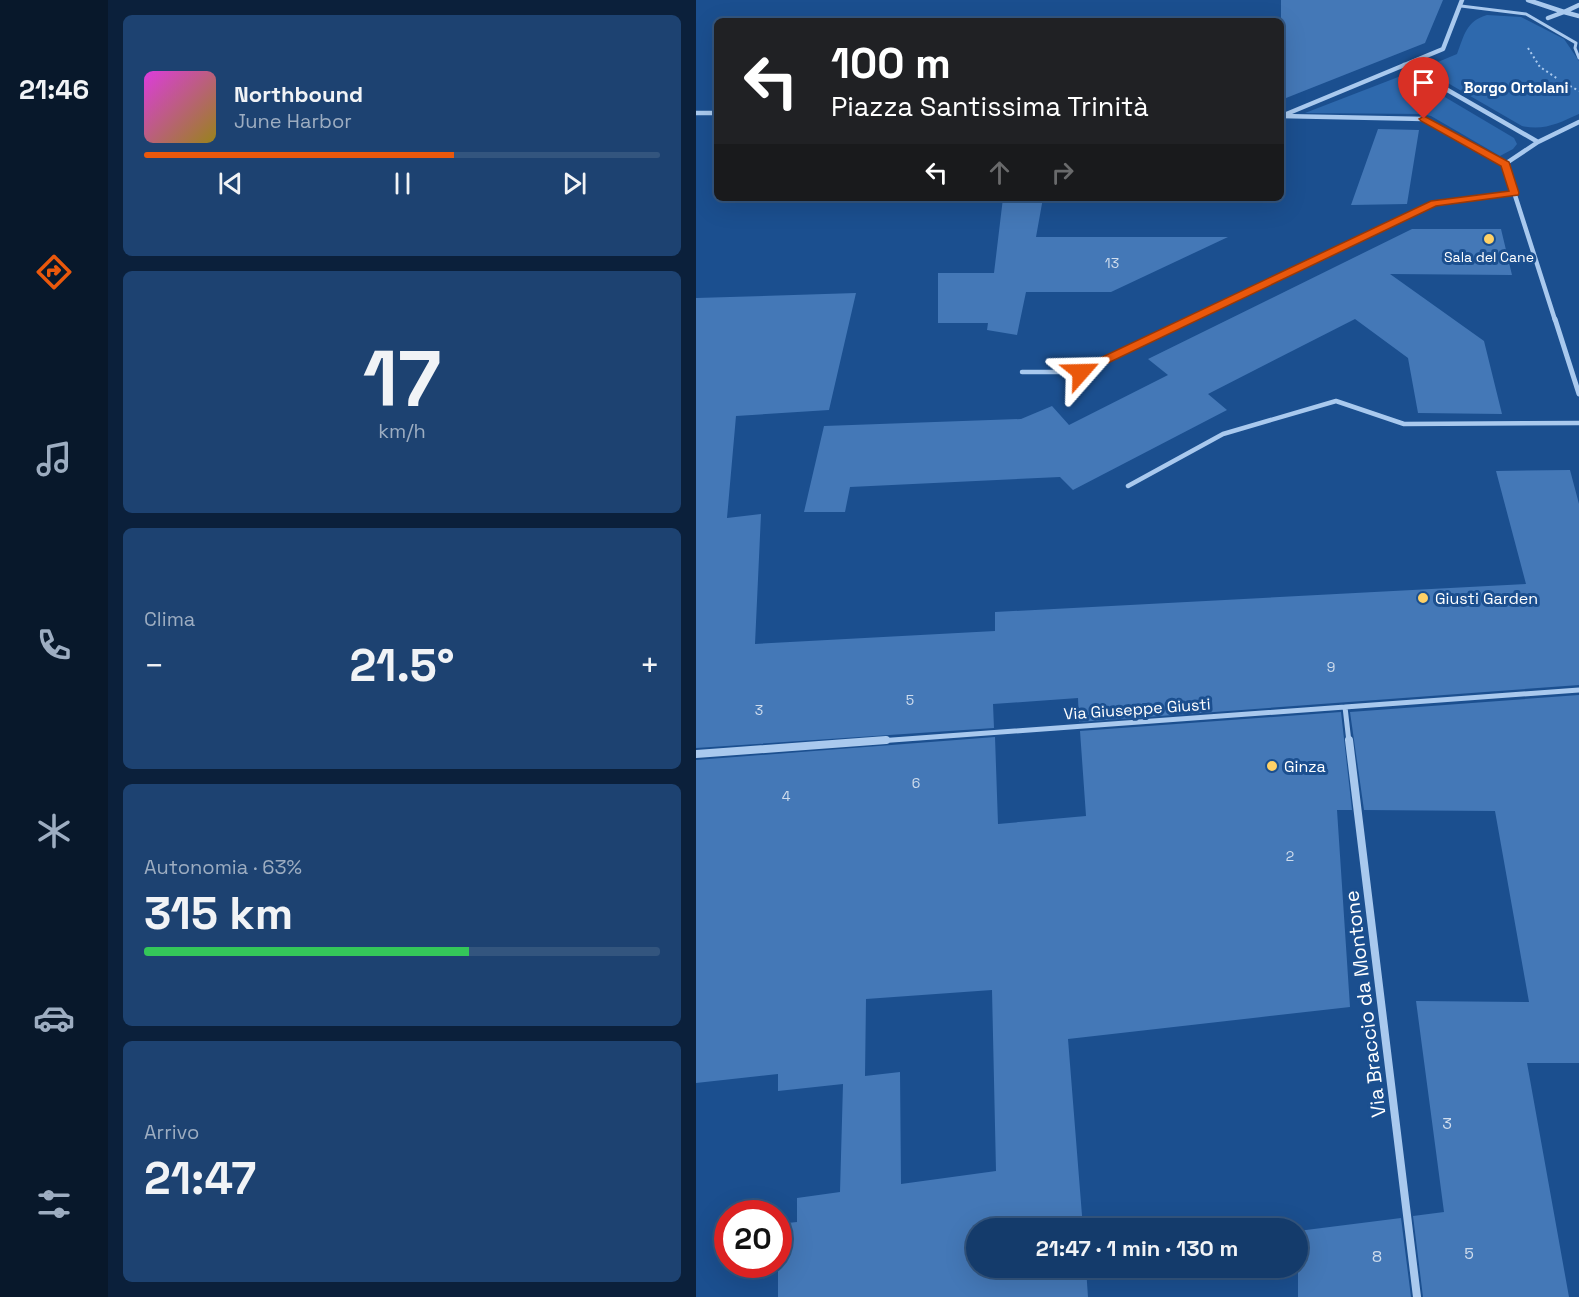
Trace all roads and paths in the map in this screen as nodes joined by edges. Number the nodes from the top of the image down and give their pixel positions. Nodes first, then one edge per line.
1 (1462, 0) edge
2 (1528, 0) edge
3 (1579, 5) edge
4 (1461, 6) junction
5 (1564, 12) junction
6 (1579, 16) edge
7 (1548, 18) dead end
8 (1527, 46) dead end
9 (1579, 58) edge
10 (1404, 65) junction
11 (1579, 91) edge
12 (696, 113) edge
13 (714, 113) edge
14 (1284, 115) edge
15 (1284, 116) edge
16 (1579, 122) edge
17 (1538, 142) junction
18 (1506, 164) junction
19 (1514, 193) junction
20 (1022, 372) dead end
21 (1579, 394) edge
22 (1579, 423) edge
23 (1128, 486) dead end
24 (1579, 690) edge
25 (1345, 707) junction
26 (696, 754) edge
27 (1417, 1297) edge

1 - 4 street
2 - 5 street
3 - 5 street
4 - 9 lane
4 - 10 street
5 - 6 street
5 - 7 street
8 - 11 path
10 - 14 street
10 - 17 street
12 - 13 street
15 - 18 street
16 - 17 street
17 - 18 street
18 - 19 street
19 - 20 lane
19 - 21 street
22 - 23 lane
24 - 25 street, Via Giuseppe Giusti
25 - 26 street, Via Giuseppe Giusti
25 - 27 street, Via Braccio da Montone

